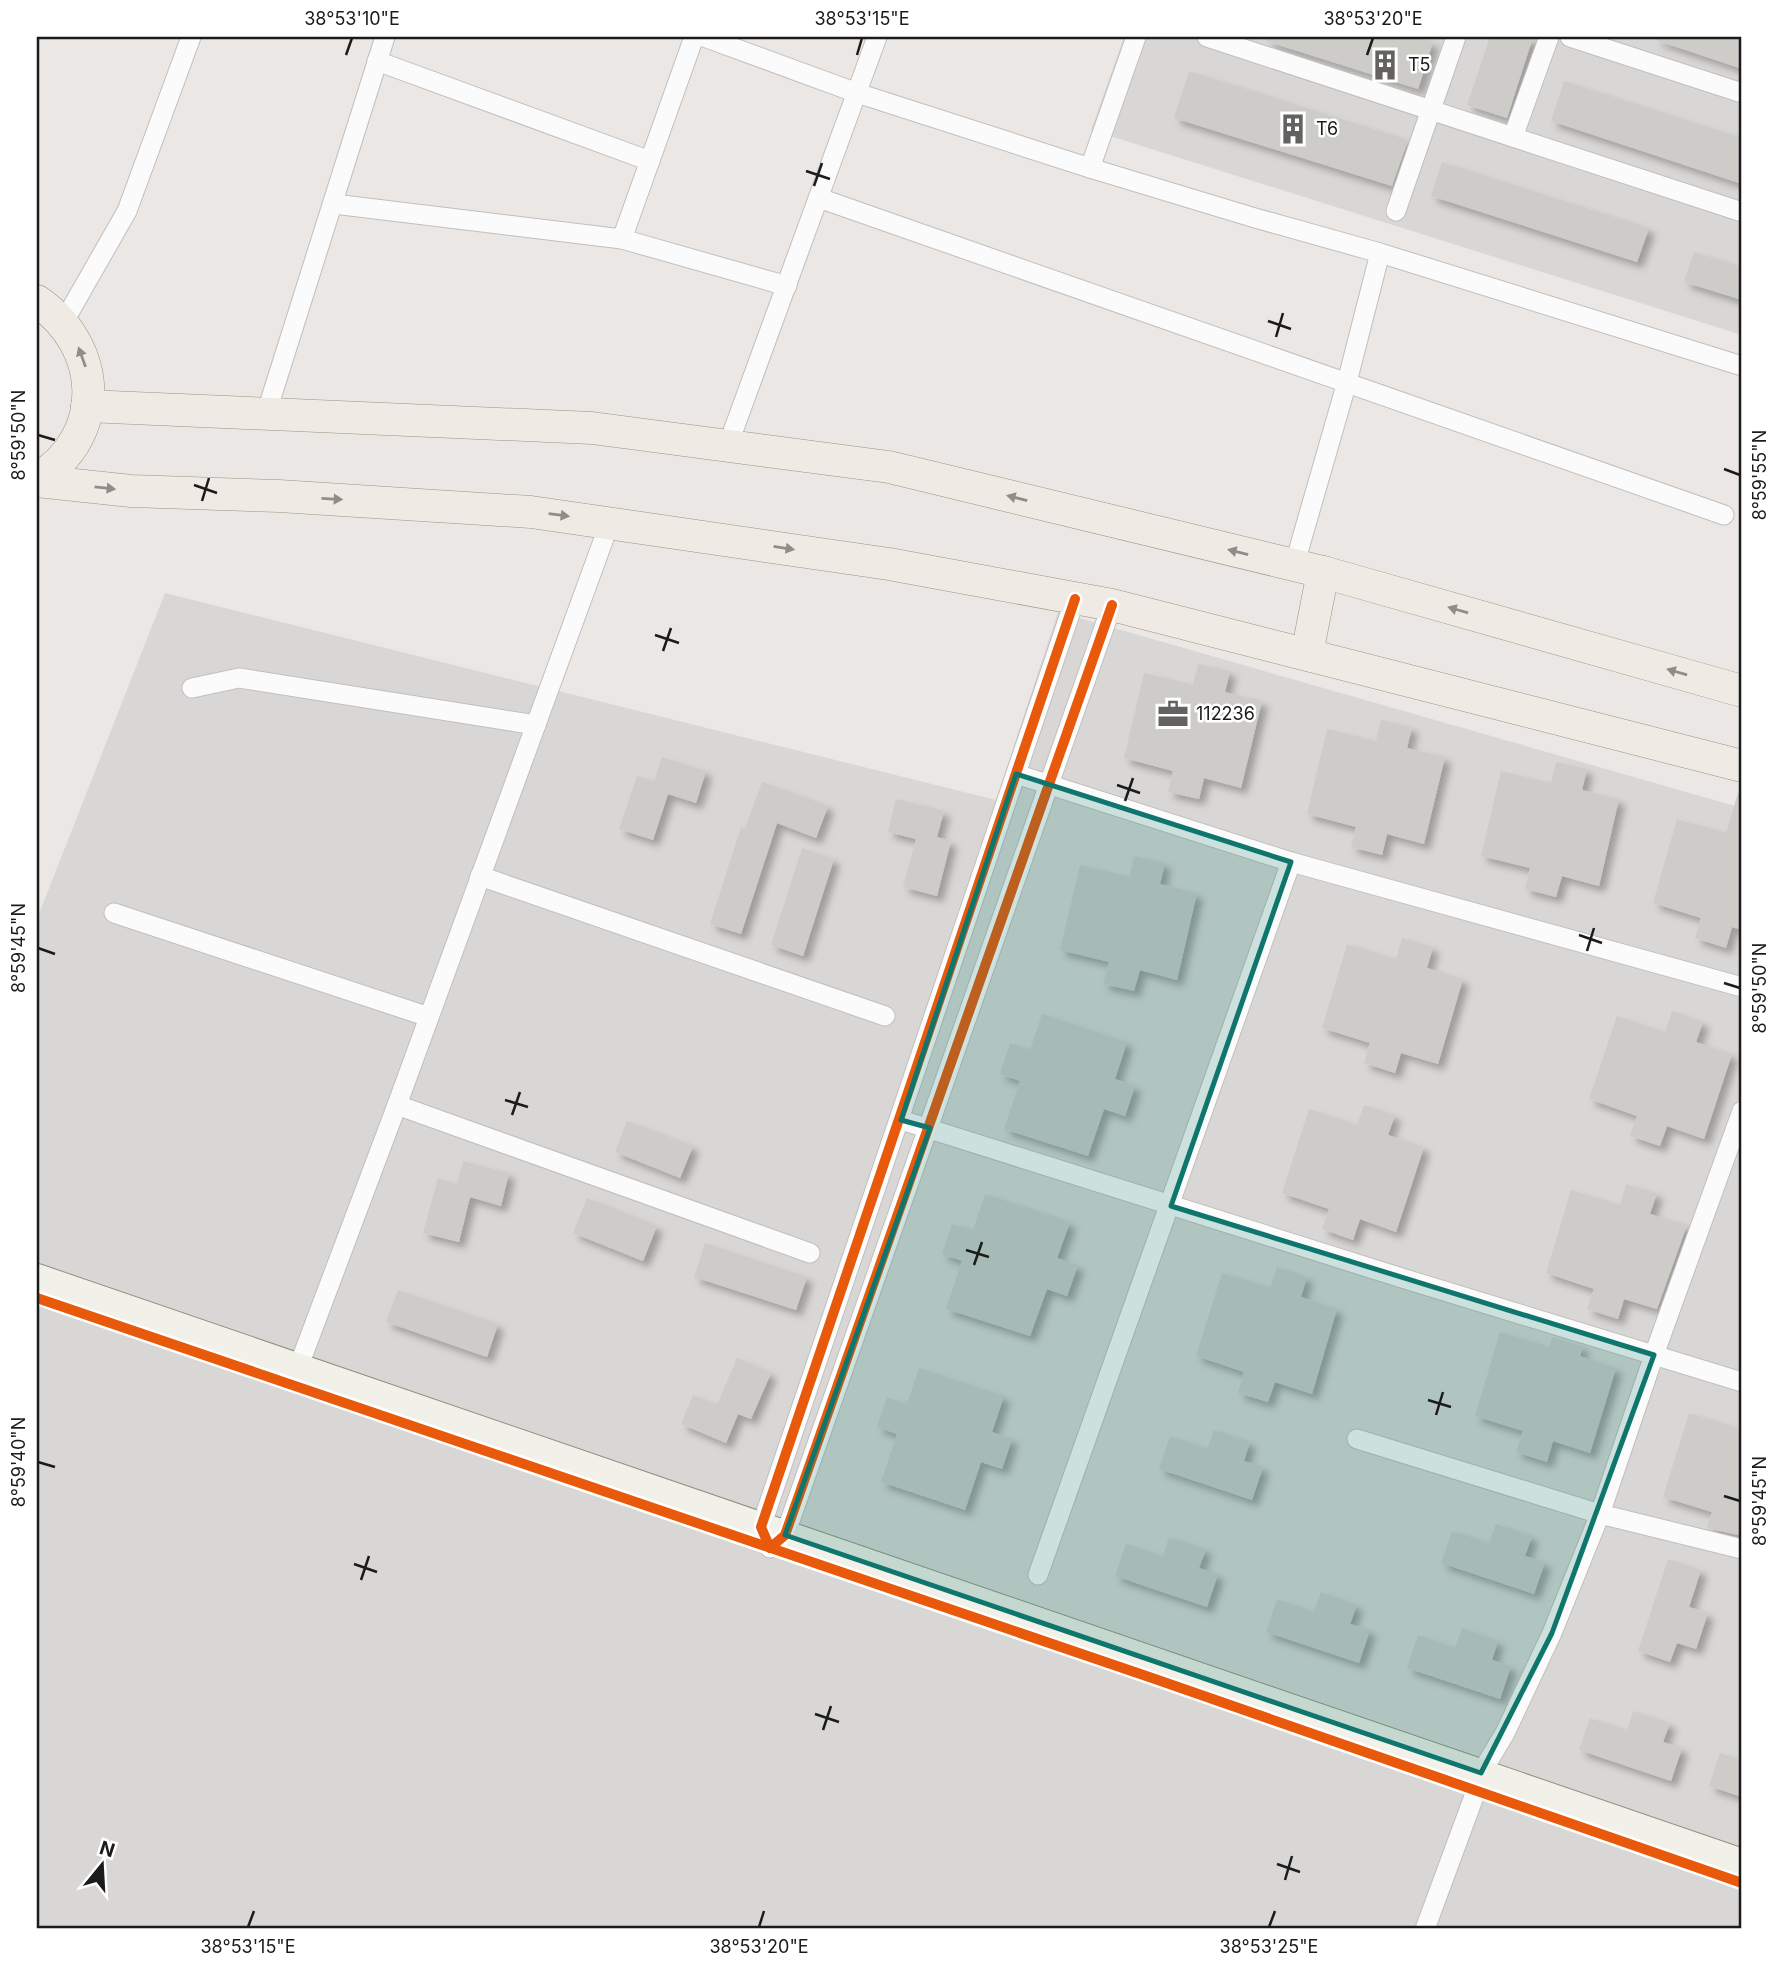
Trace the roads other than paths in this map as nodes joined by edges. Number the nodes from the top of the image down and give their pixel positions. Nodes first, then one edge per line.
1 (191, 37) edge
2 (385, 37) edge
3 (694, 37) edge
4 (704, 37) edge
5 (877, 37) edge
6 (1136, 37) edge
7 (1207, 37) edge
8 (1456, 37) edge
9 (1549, 37) edge
10 (1570, 37) edge
11 (377, 61) junction
12 (857, 93) junction
13 (1742, 93) edge
14 (1432, 111) junction
15 (1513, 137) junction
16 (650, 161) junction
17 (1090, 168) junction
18 (820, 198) junction
19 (334, 204) junction
20 (1396, 211) dead end
21 (1742, 212) edge
22 (622, 239) junction
23 (1380, 253) junction
24 (787, 286) junction
25 (37, 301) edge
26 (63, 323) junction
27 (1742, 366) edge
28 (1347, 382) junction
29 (87, 406) junction
30 (266, 414) junction
31 (728, 445) junction
32 (37, 480) edge
33 (1724, 515) dead end
34 (610, 522) junction
35 (1309, 569) junction
36 (1075, 599) junction
37 (1112, 605) junction
38 (1307, 654) junction
39 (192, 688) dead end
40 (1742, 691) edge
41 (536, 725) junction
42 (1742, 766) edge
43 (1016, 774) junction
44 (1051, 785) junction
45 (1291, 862) junction
46 (480, 876) junction
47 (114, 913) dead end
48 (1742, 987) edge
49 (885, 1016) dead end
50 (429, 1017) junction
51 (397, 1105) junction
52 (1742, 1111) edge
53 (901, 1120) junction
54 (930, 1128) junction
55 (1171, 1206) junction
56 (810, 1253) dead end
57 (37, 1278) edge
58 (37, 1298) edge
59 (1654, 1355) junction
60 (298, 1368) junction
61 (1742, 1382) edge
62 (1357, 1439) dead end
63 (1600, 1514) junction
64 (772, 1537) junction
65 (1742, 1549) edge
66 (1038, 1575) dead end
67 (1478, 1782) junction
68 (1742, 1863) edge
69 (1742, 1883) edge
70 (1425, 1929) edge

1 - 26 street
2 - 11 street
3 - 16 street
4 - 12 street
5 - 12 street
6 - 17 street
7 - 14 street
8 - 14 street
9 - 15 street
10 - 13 street
11 - 16 street
11 - 19 street
12 - 17 street
12 - 18 street
14 - 15 street
14 - 20 street
15 - 21 street
16 - 22 street
17 - 23 street
18 - 24 street
18 - 28 street
19 - 22 street
19 - 30 street
22 - 24 street
23 - 27 street
23 - 28 street
24 - 31 street
25 - 26 main road
29 -> 26 main road
28 - 33 street
28 - 35 street
29 - 30 main road
29 - 32 main road
30 - 31 main road
35 -> 31 main road
32 -> 34 main road
34 -> 36 main road
34 - 41 street
35 - 38 main road
40 -> 35 main road
36 - 37 main road
36 - 43 street
37 - 38 main road
37 - 44 street
38 - 42 main road
39 - 41 street
41 - 46 street
43 - 44 street
43 - 53 street
44 - 45 street
44 - 54 street
45 - 48 street
45 - 55 street
46 - 49 street
46 - 50 street
47 - 50 street
50 - 51 street
51 - 56 street
51 - 60 street
52 - 59 street
53 - 54 street
53 - 64 street
54 - 55 street
54 - 64 street
55 - 59 street
55 - 66 street
57 - 60 street
58 - 64 street
59 - 61 street
59 - 63 street
60 - 64 street
62 - 63 street
63 - 65 street
63 - 67 street
64 - 67 street
67 - 68 street
67 - 69 street
67 - 70 street

